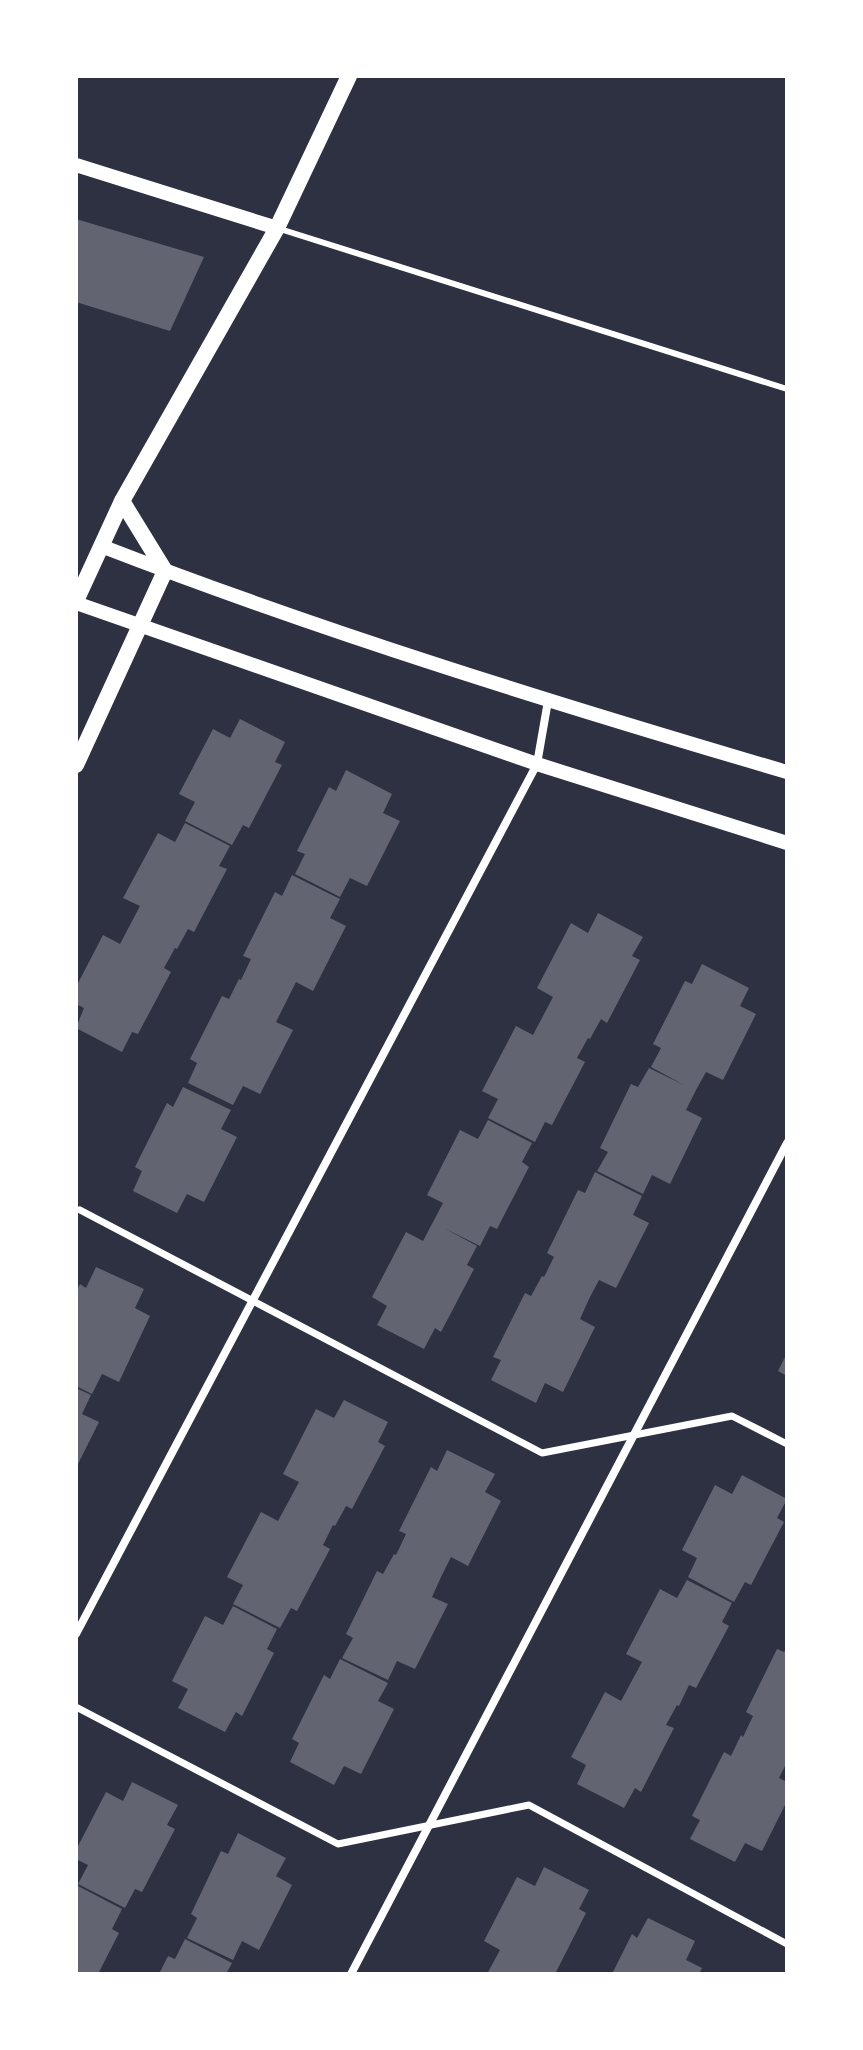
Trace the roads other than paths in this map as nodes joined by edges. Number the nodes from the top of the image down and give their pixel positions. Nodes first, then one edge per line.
1 (349, 76) edge
2 (76, 165) edge
3 (277, 228) junction
4 (787, 389) edge
5 (122, 501) junction
6 (101, 546) junction
7 (165, 571) junction
8 (76, 602) edge
9 (140, 626) junction
10 (548, 701) junction
11 (537, 764) junction
12 (76, 765) edge
13 (787, 772) edge
14 (787, 843) edge
15 (787, 1143) edge
16 (80, 1210) dead end
17 (252, 1301) junction
18 (634, 1435) junction
19 (787, 1444) edge
20 (76, 1634) edge
21 (76, 1707) edge
22 (429, 1825) junction
23 (787, 1944) edge
24 (351, 1974) edge

1 - 3 main road
2 - 3 street
3 - 4 lane
3 - 5 main road
5 - 6 main road
5 - 7 main road
6 - 7 street
6 - 8 main road
7 - 9 main road
7 - 10 street
8 - 9 street
9 - 11 street
9 - 12 main road
10 - 11 street
10 - 13 street
11 - 14 street
11 - 17 street
15 - 18 street
16 - 17 street
17 - 18 street
17 - 20 street
18 - 19 street
18 - 22 street
21 - 22 street
22 - 23 street
22 - 24 street

